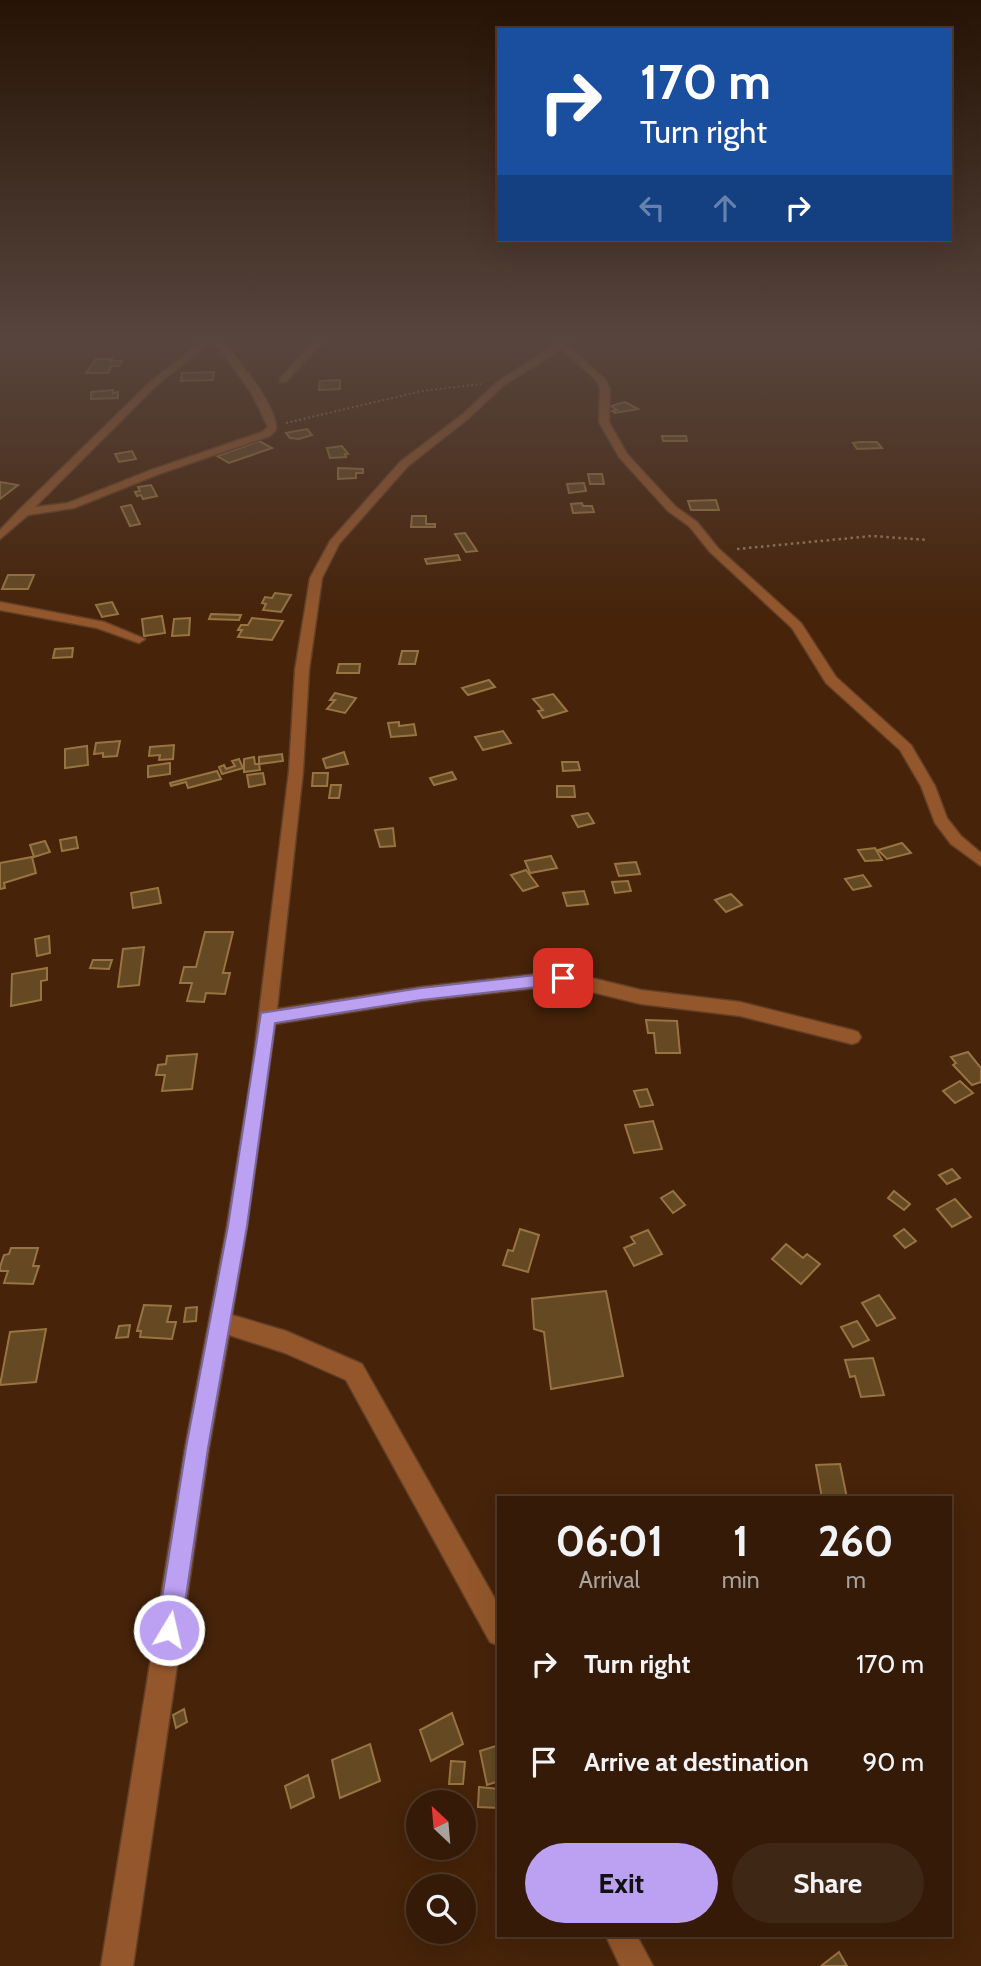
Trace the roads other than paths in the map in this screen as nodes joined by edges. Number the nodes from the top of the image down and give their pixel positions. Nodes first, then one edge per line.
1 (102, 434) edge
2 (266, 434) edge
3 (443, 434) edge
4 (611, 434) edge
5 (19, 516) junction
6 (0, 523) edge
7 (0, 536) edge
8 (0, 606) edge
9 (139, 639) dead end
10 (981, 861) edge
11 (267, 1018) junction
12 (852, 1037) dead end
13 (220, 1322) junction
14 (497, 1629) edge
15 (622, 1937) edge
16 (117, 1966) edge
17 (636, 1966) edge

1 - 5 street
2 - 5 street
3 - 11 street
4 - 10 street
5 - 6 street
5 - 7 street
8 - 9 street
11 - 12 street
11 - 13 street
13 - 14 street
13 - 16 street
15 - 17 street

